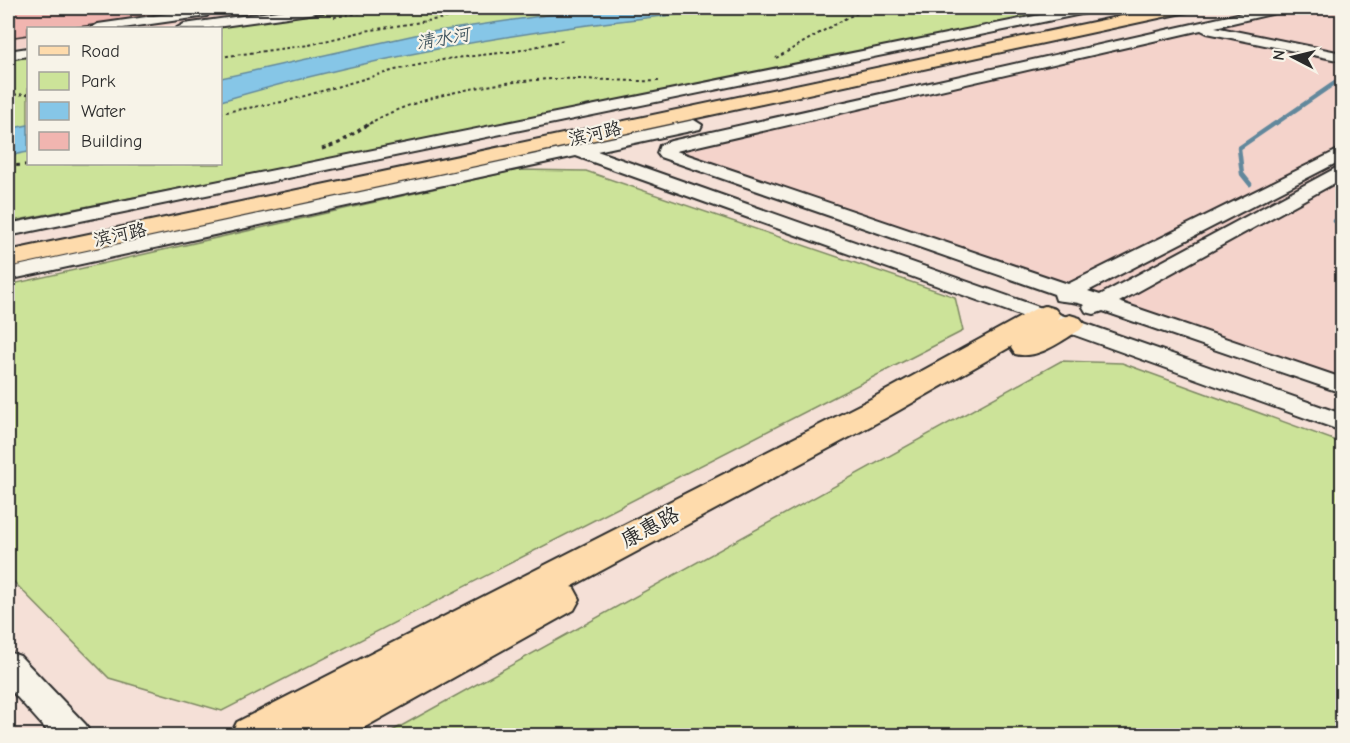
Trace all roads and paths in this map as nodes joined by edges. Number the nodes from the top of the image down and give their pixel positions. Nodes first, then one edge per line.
1 (228, 8) edge
2 (323, 8) edge
3 (507, 8) edge
4 (870, 8) edge
5 (1091, 8) edge
6 (1138, 8) edge
7 (1228, 8) edge
8 (1279, 8) edge
9 (1175, 14) edge
10 (105, 27) edge
11 (191, 27) edge
12 (1198, 27) junction
13 (27, 39) edge
14 (564, 40) dead end
15 (8, 42) edge
16 (27, 52) edge
17 (8, 55) edge
18 (222, 57) edge
19 (1342, 57) edge
20 (771, 60) dead end
21 (667, 81) dead end
22 (27, 94) edge
23 (8, 95) edge
24 (222, 113) edge
25 (318, 151) dead end
26 (579, 151) junction
27 (1342, 153) edge
28 (27, 165) edge
29 (8, 166) edge
30 (1342, 172) edge
31 (8, 230) edge
32 (8, 244) edge
33 (8, 259) edge
34 (8, 274) edge
35 (1102, 303) junction
36 (1062, 311) junction
37 (1342, 386) edge
38 (1342, 423) edge
39 (8, 664) edge
40 (74, 735) edge
41 (253, 735) edge
42 (307, 735) edge

1 - 10 street
2 - 11 street
3 - 18 path
4 - 20 path
5 - 31 street
6 - 32 main road, 滨河路
7 - 9 street
8 - 12 street
9 - 12 street
9 - 26 street
9 - 33 main road, 滨河路
12 - 19 street
12 - 36 street
13 - 15 street
14 - 24 path
16 - 17 street
21 - 25 path
22 - 23 path
26 - 34 street
26 - 36 street
27 - 36 street
28 - 29 path
30 - 35 street
35 - 36 street
35 - 36 street
35 - 37 street
36 - 38 street
36 - 41 main road, 康惠路
36 - 42 main road, 康惠路
39 - 40 street

